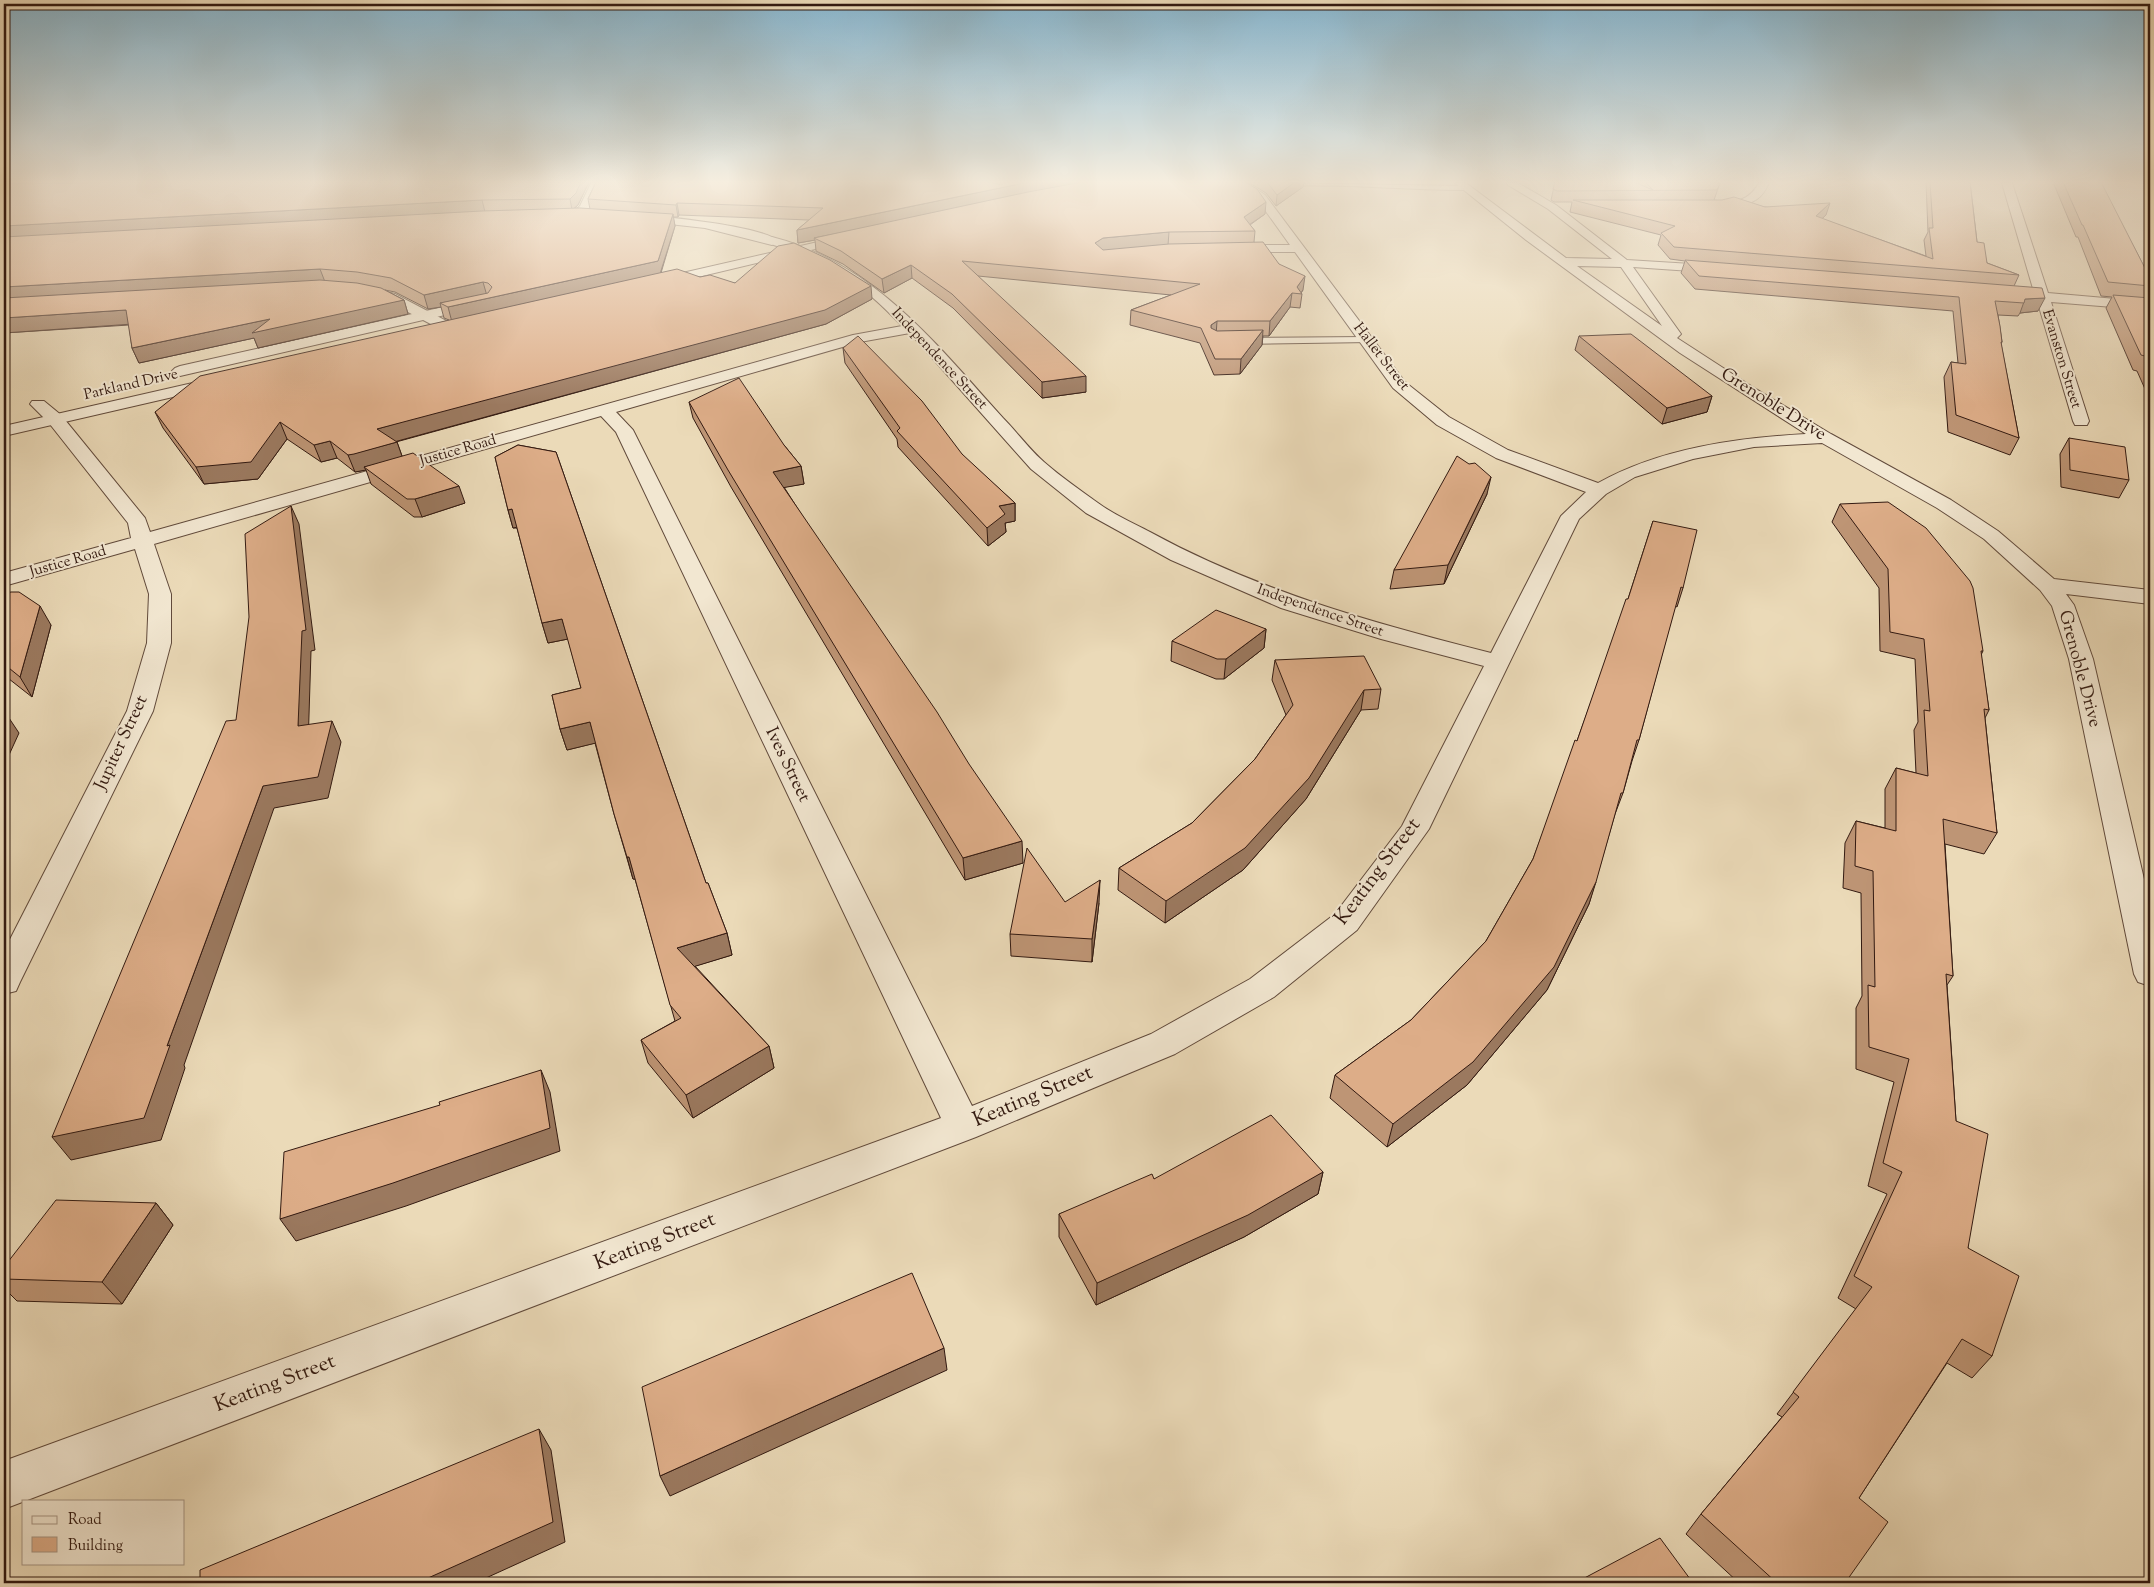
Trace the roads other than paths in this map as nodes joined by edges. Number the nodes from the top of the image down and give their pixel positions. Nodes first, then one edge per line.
1 (746, 257) edge
2 (822, 257) edge
3 (1307, 257) edge
4 (1559, 257) edge
5 (1616, 257) edge
6 (2030, 257) edge
7 (1567, 262) junction
8 (1624, 263) junction
9 (1730, 270) edge
10 (647, 285) edge
11 (352, 290) edge
12 (1993, 292) edge
13 (2042, 297) junction
14 (492, 301) edge
15 (2150, 306) edge
16 (424, 315) junction
17 (913, 328) junction
18 (432, 334) edge
19 (1367, 340) junction
20 (1225, 341) edge
21 (1685, 350) junction
22 (164, 375) dead end
23 (229, 380) edge
24 (43, 408) junction
25 (604, 409) junction
26 (2081, 421) dead end
27 (4, 431) edge
28 (1825, 438) junction
29 (1599, 490) junction
30 (142, 540) junction
31 (4, 580) edge
32 (2048, 585) junction
33 (2150, 597) edge
34 (1498, 662) junction
35 (2150, 974) edge
36 (4, 982) edge
37 (963, 1126) junction
38 (4, 1485) edge

1 - 10 street
2 - 17 street, Independence Street
3 - 19 street, Hallet Street
4 - 7 street, Grenoble Drive
5 - 8 street, Grenoble Drive
6 - 13 street, Evanston Street
7 - 8 street
7 - 21 street, Grenoble Drive
8 - 9 street
8 - 21 street, Grenoble Drive
11 - 16 street
12 - 13 street
13 - 15 street
13 - 26 street, Evanston Street
14 - 16 street, Parkland Drive
16 - 18 street
16 - 22 street, Parkland Drive
17 - 25 street, Justice Road
17 - 34 street, Independence Street
19 - 20 lane
19 - 29 street, Hallet Street
21 - 28 street, Grenoble Drive
23 - 24 street, Parkland Drive
24 - 27 street, Parkland Drive
24 - 30 street, Jupiter Street
25 - 30 street, Justice Road
25 - 37 street, Ives Street
28 - 29 street, Keating Street
28 - 32 street, Grenoble Drive
29 - 34 street, Keating Street
30 - 31 street, Justice Road
30 - 36 street, Jupiter Street
32 - 33 street
32 - 35 street, Grenoble Drive
34 - 37 street, Keating Street
37 - 38 street, Keating Street

